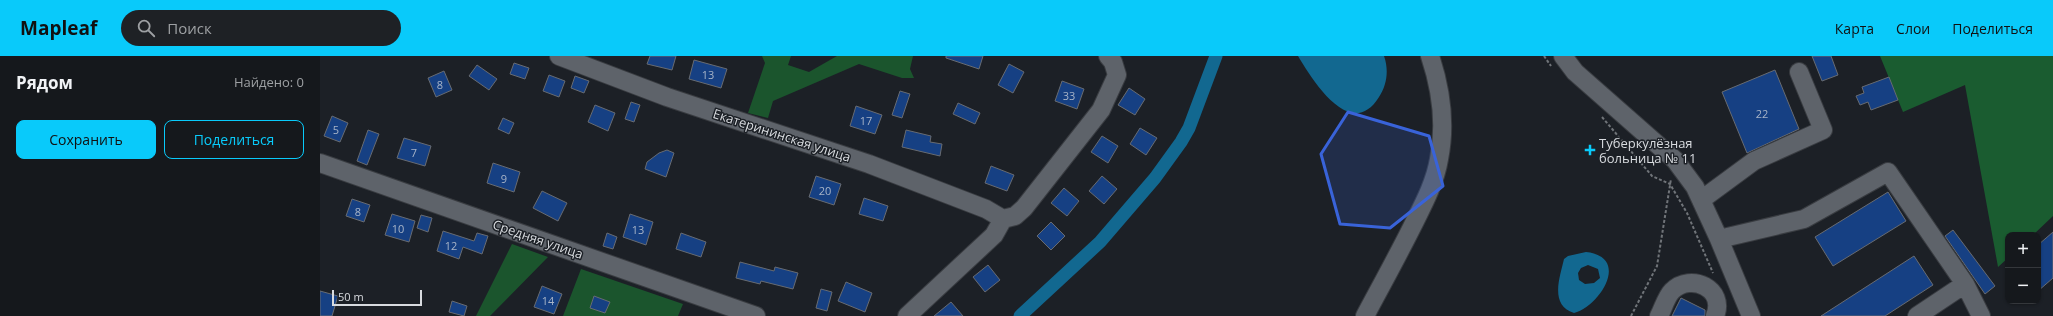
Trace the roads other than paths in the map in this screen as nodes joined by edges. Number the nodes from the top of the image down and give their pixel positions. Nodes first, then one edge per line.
1 (559, 56) edge
2 (1108, 56) edge
3 (1430, 56) edge
4 (1560, 64) edge
5 (1799, 72) dead end
6 (320, 163) edge
7 (1701, 200) junction
8 (1003, 219) junction
9 (1719, 239) junction
10 (1965, 284) junction
11 (756, 316) edge
12 (907, 316) edge
13 (1365, 316) edge
14 (1659, 316) edge
15 (1716, 316) edge
16 (1751, 316) edge
17 (1917, 316) edge
18 (1981, 316) edge

1 - 8 street, Екатерининская улица
2 - 8 street
3 - 13 street
4 - 7 street
5 - 7 street
6 - 11 street, Средняя улица
7 - 9 street
8 - 12 street
9 - 10 street
9 - 16 street
10 - 17 street
10 - 18 street
14 - 15 street

